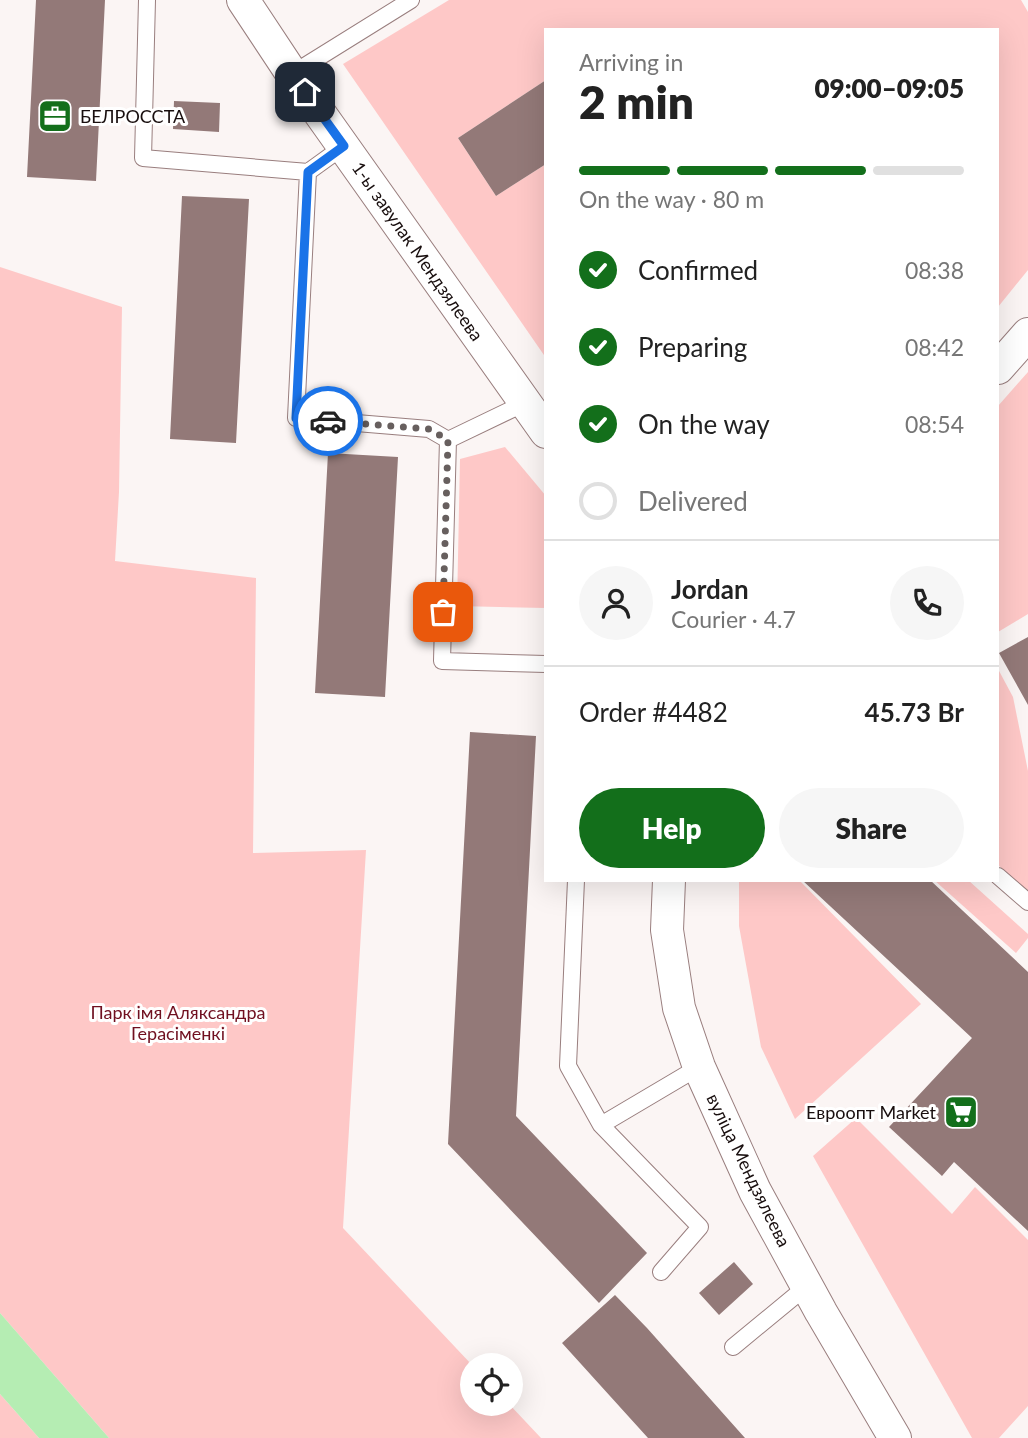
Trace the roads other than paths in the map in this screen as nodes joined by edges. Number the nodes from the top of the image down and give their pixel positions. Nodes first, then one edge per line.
1 (147, 0) edge
2 (243, 0) edge
3 (411, 0) edge
4 (292, 74) junction
5 (344, 146) junction
6 (308, 172) junction
7 (525, 403) junction
8 (544, 429) edge
9 (448, 440) junction
10 (544, 664) edge
11 (999, 877) edge
12 (576, 882) edge
13 (669, 882) edge
14 (1028, 902) edge
15 (699, 1067) junction
16 (601, 1125) junction
17 (661, 1272) dead end
18 (807, 1286) junction
19 (733, 1347) dead end
20 (895, 1438) edge

1 - 6 lane
2 - 4 street, 1-ы завулак Мендзялеева
3 - 4 lane
4 - 5 street, 1-ы завулак Мендзялеева
5 - 6 lane
5 - 7 street, 1-ы завулак Мендзялеева
6 - 9 lane
7 - 8 street, 1-ы завулак Мендзялеева
7 - 9 lane
9 - 10 lane
11 - 14 lane
12 - 16 lane
13 - 15 street, вуліца Мендзялеева
15 - 16 lane
15 - 18 street, вуліца Мендзялеева
16 - 17 lane
18 - 19 lane
18 - 20 street, вуліца Мендзялеева

